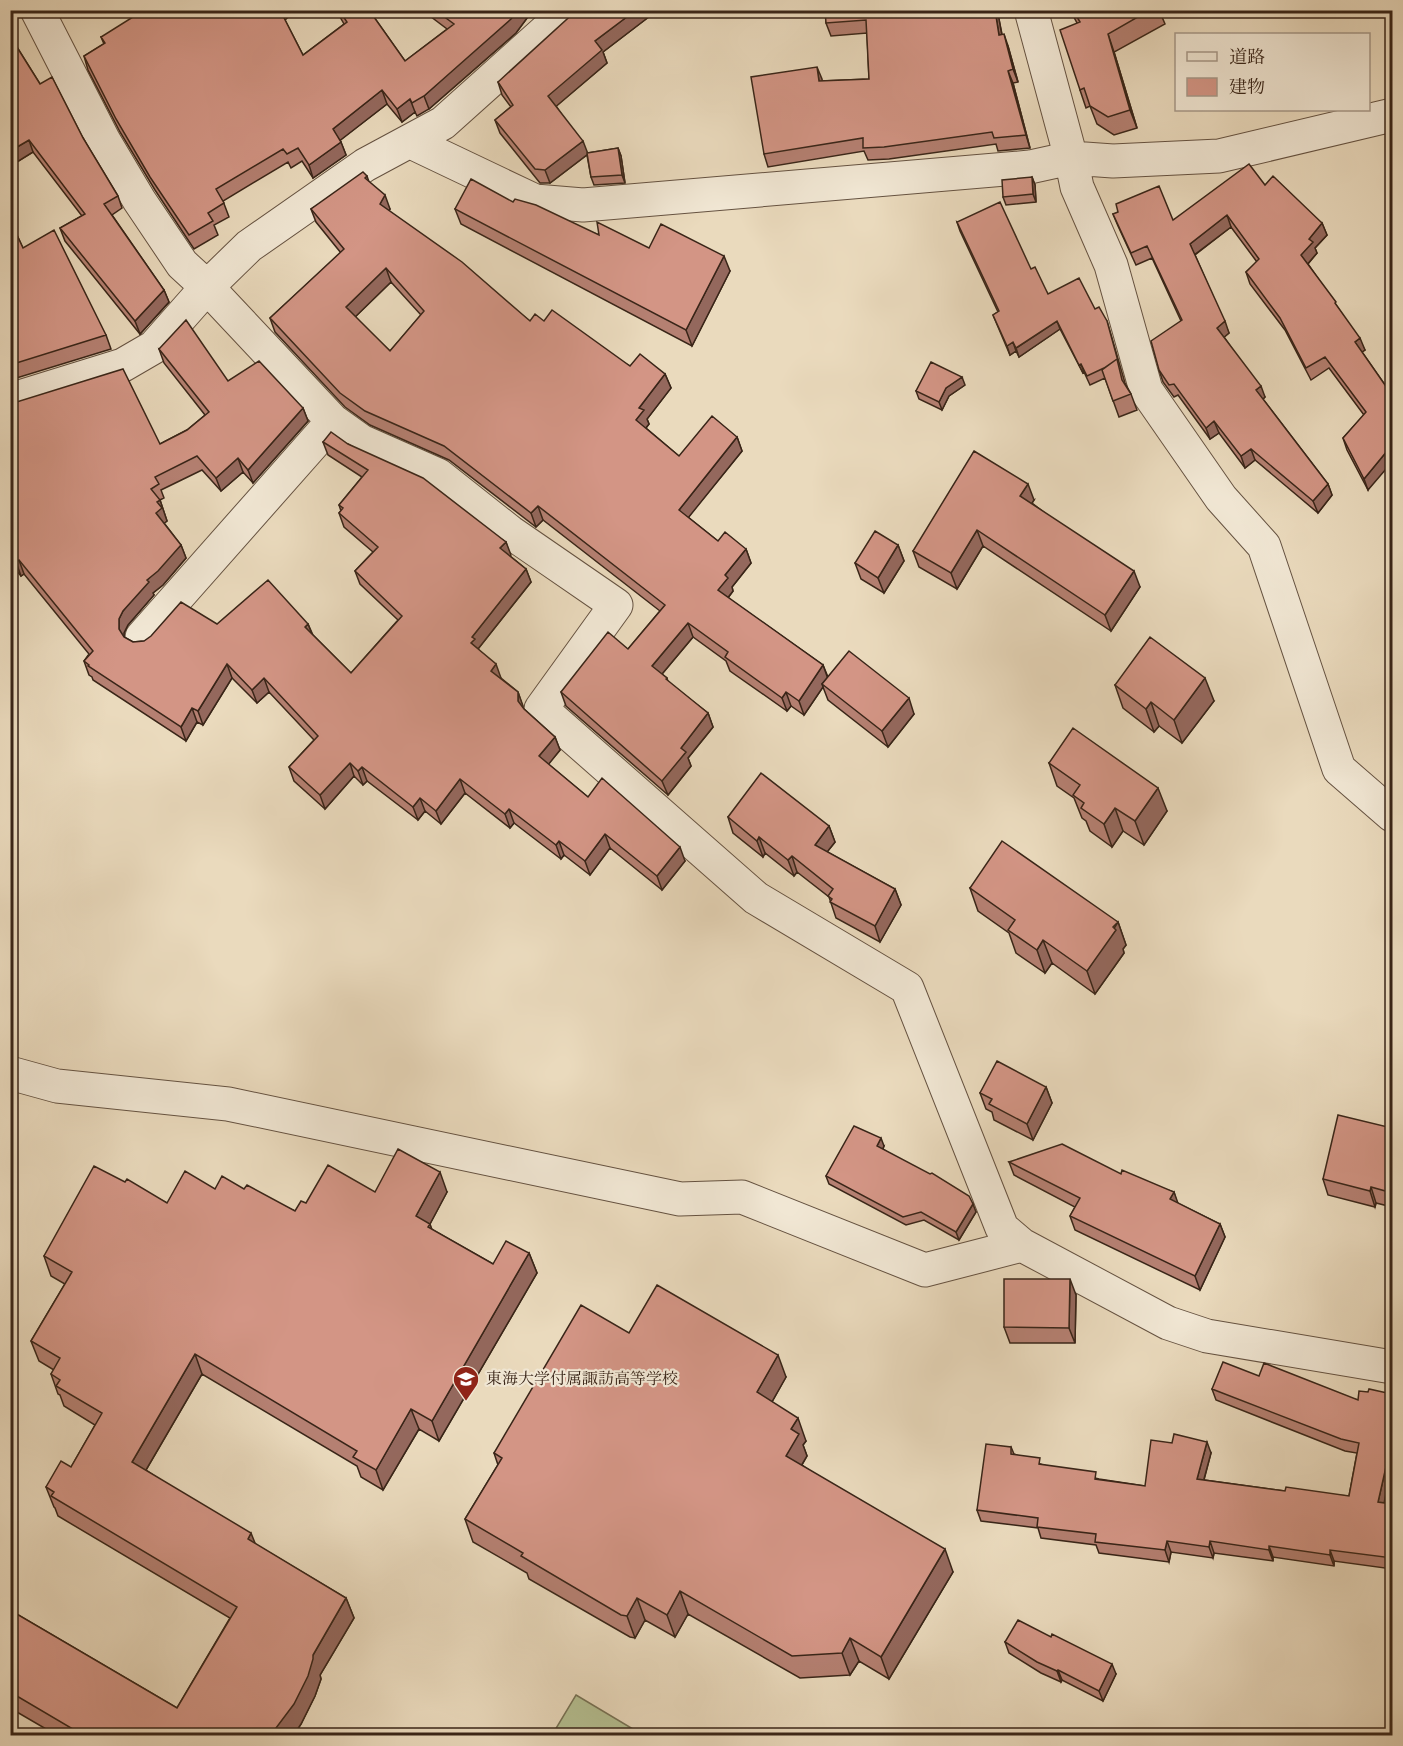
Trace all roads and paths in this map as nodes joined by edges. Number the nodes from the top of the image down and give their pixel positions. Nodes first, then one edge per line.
1 (37, 10) edge
2 (569, 10) edge
3 (1031, 10) edge
4 (1392, 116) edge
5 (411, 142) junction
6 (1071, 158) junction
7 (207, 287) junction
8 (10, 400) edge
9 (333, 421) junction
10 (142, 637) dead end
11 (1392, 815) edge
12 (10, 1073) edge
13 (1022, 1245) junction
14 (1392, 1367) edge

1 - 7 street
2 - 5 street
3 - 6 street
4 - 6 street
5 - 6 street
5 - 7 street
6 - 11 street
7 - 8 street
7 - 9 street
9 - 10 street
9 - 13 street
12 - 13 street
13 - 14 street

